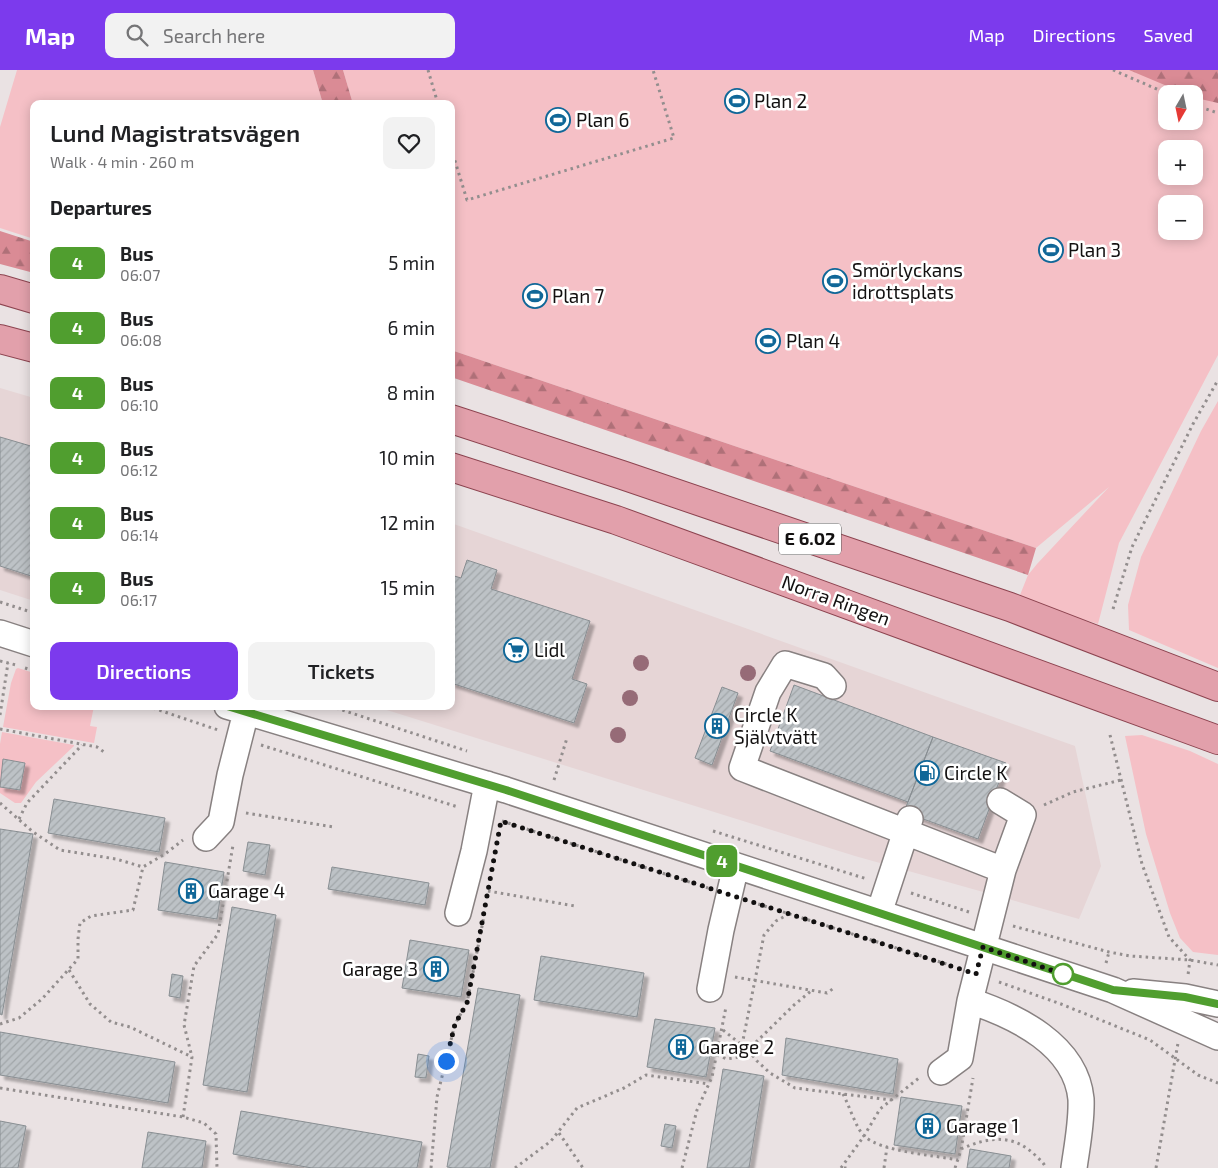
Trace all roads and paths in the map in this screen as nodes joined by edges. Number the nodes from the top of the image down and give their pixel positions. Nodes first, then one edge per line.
1 (428, 70) edge
2 (653, 70) edge
3 (1113, 70) edge
4 (1158, 90) edge
5 (437, 100) edge
6 (1203, 108) edge
7 (1218, 113) edge
8 (455, 161) edge
9 (0, 289) edge
10 (30, 298) edge
11 (0, 339) edge
12 (30, 347) edge
13 (1218, 380) edge
14 (455, 420) edge
15 (455, 468) edge
16 (0, 602) edge
17 (1113, 609) dead end
18 (30, 612) edge
19 (0, 633) edge
20 (30, 643) edge
21 (8, 663) dead end
22 (833, 686) dead end
23 (1218, 687) edge
24 (159, 710) edge
25 (237, 710) edge
26 (240, 710) edge
27 (342, 710) edge
28 (0, 715) edge
29 (0, 729) edge
30 (1110, 735) dead end
31 (239, 738) junction
32 (567, 738) dead end
33 (1218, 740) edge
34 (82, 744) junction
35 (104, 752) dead end
36 (469, 752) dead end
37 (1122, 780) junction
38 (560, 782) dead end
39 (496, 787) junction
40 (1000, 802) dead end
41 (0, 803) edge
42 (241, 812) dead end
43 (1023, 815) junction
44 (19, 819) junction
45 (494, 821) junction
46 (908, 825) junction
47 (334, 827) dead end
48 (710, 830) dead end
49 (206, 838) joint
50 (234, 839) dead end
51 (736, 866) junction
52 (143, 867) junction
53 (1004, 870) junction
54 (490, 882) dead end
55 (887, 886) junction
56 (728, 895) junction
57 (575, 906) dead end
58 (485, 910) dead end
59 (879, 912) junction
60 (458, 913) dead end
61 (789, 914) junction
62 (990, 919) junction
63 (983, 947) junction
64 (1109, 952) junction
65 (1190, 960) junction
66 (1218, 966) edge
67 (1104, 967) dead end
68 (69, 970) junction
69 (976, 974) junction
70 (731, 976) dead end
71 (755, 980) junction
72 (834, 988) dead end
73 (1113, 990) junction
74 (811, 991) junction
75 (718, 996) joint
76 (970, 1001) junction
77 (1218, 1004) edge
78 (1181, 1022) junction
79 (0, 1024) edge
80 (722, 1030) junction
81 (1218, 1036) edge
82 (742, 1046) junction
83 (748, 1050) junction
84 (717, 1055) junction
85 (192, 1057) junction
86 (1176, 1057) junction
87 (941, 1072) joint
88 (1218, 1083) edge
89 (709, 1084) junction
90 (0, 1088) edge
91 (843, 1094) junction
92 (891, 1100) junction
93 (183, 1117) junction
94 (559, 1133) junction
95 (864, 1136) junction
96 (887, 1147) junction
97 (961, 1150) dead end
98 (958, 1160) dead end
99 (217, 1168) edge
100 (431, 1168) edge
101 (515, 1168) edge
102 (583, 1168) edge
103 (682, 1168) edge
104 (842, 1168) edge
105 (849, 1168) edge
106 (884, 1168) edge
107 (1046, 1168) edge
108 (1074, 1168) edge
109 (1156, 1168) edge

1 - 5 path
2 - 8 path
3 - 4 path
6 - 7 path
9 - 10 main road
11 - 12 main road
13 - 17 path
14 - 23 main road, E 6.02
15 - 33 main road, Norra Ringen / E 6.02
16 - 18 path
19 - 20 street
21 - 28 path
22 - 46 street
24 - 31 path
25 - 31 street
26 - 39 street
27 - 36 path
29 - 34 path
30 - 37 path
31 - 45 path
31 - 49 street
32 - 38 path
34 - 35 path
34 - 44 path
37 - 43 path
37 - 65 path
39 - 45 street
39 - 45 path
39 - 51 street
40 - 43 street
41 - 44 path
42 - 47 path
43 - 53 street
44 - 52 path
45 - 56 path
45 - 60 street
46 - 53 street
46 - 55 street
48 - 55 path
49 - 52 path
50 - 85 path
51 - 56 street
51 - 59 street
52 - 68 path
53 - 62 street
54 - 57 path
55 - 59 street
55 - 62 path
56 - 61 path
56 - 75 street
58 - 100 path
59 - 63 street
61 - 69 path
61 - 71 path
62 - 63 street
62 - 64 path
63 - 69 street
63 - 73 street
64 - 65 path
64 - 67 path
65 - 66 path
68 - 79 path
68 - 85 path
69 - 76 street
69 - 86 path
70 - 71 path
71 - 74 path
71 - 82 path
72 - 74 path
73 - 77 street
73 - 78 street
74 - 83 path
75 - 80 path
76 - 87 street
76 - 108 street
78 - 81 street
78 - 86 path
80 - 82 path
80 - 84 path
82 - 83 path
83 - 84 path
83 - 91 path
84 - 89 path
85 - 93 path
86 - 88 path
86 - 109 path
87 - 92 path
89 - 94 path
89 - 103 path
90 - 93 path
91 - 92 path
91 - 95 path
92 - 95 path
93 - 99 path
94 - 101 path
94 - 102 path
95 - 96 path
95 - 104 path
96 - 98 path
96 - 106 path
97 - 107 path
104 - 105 path

